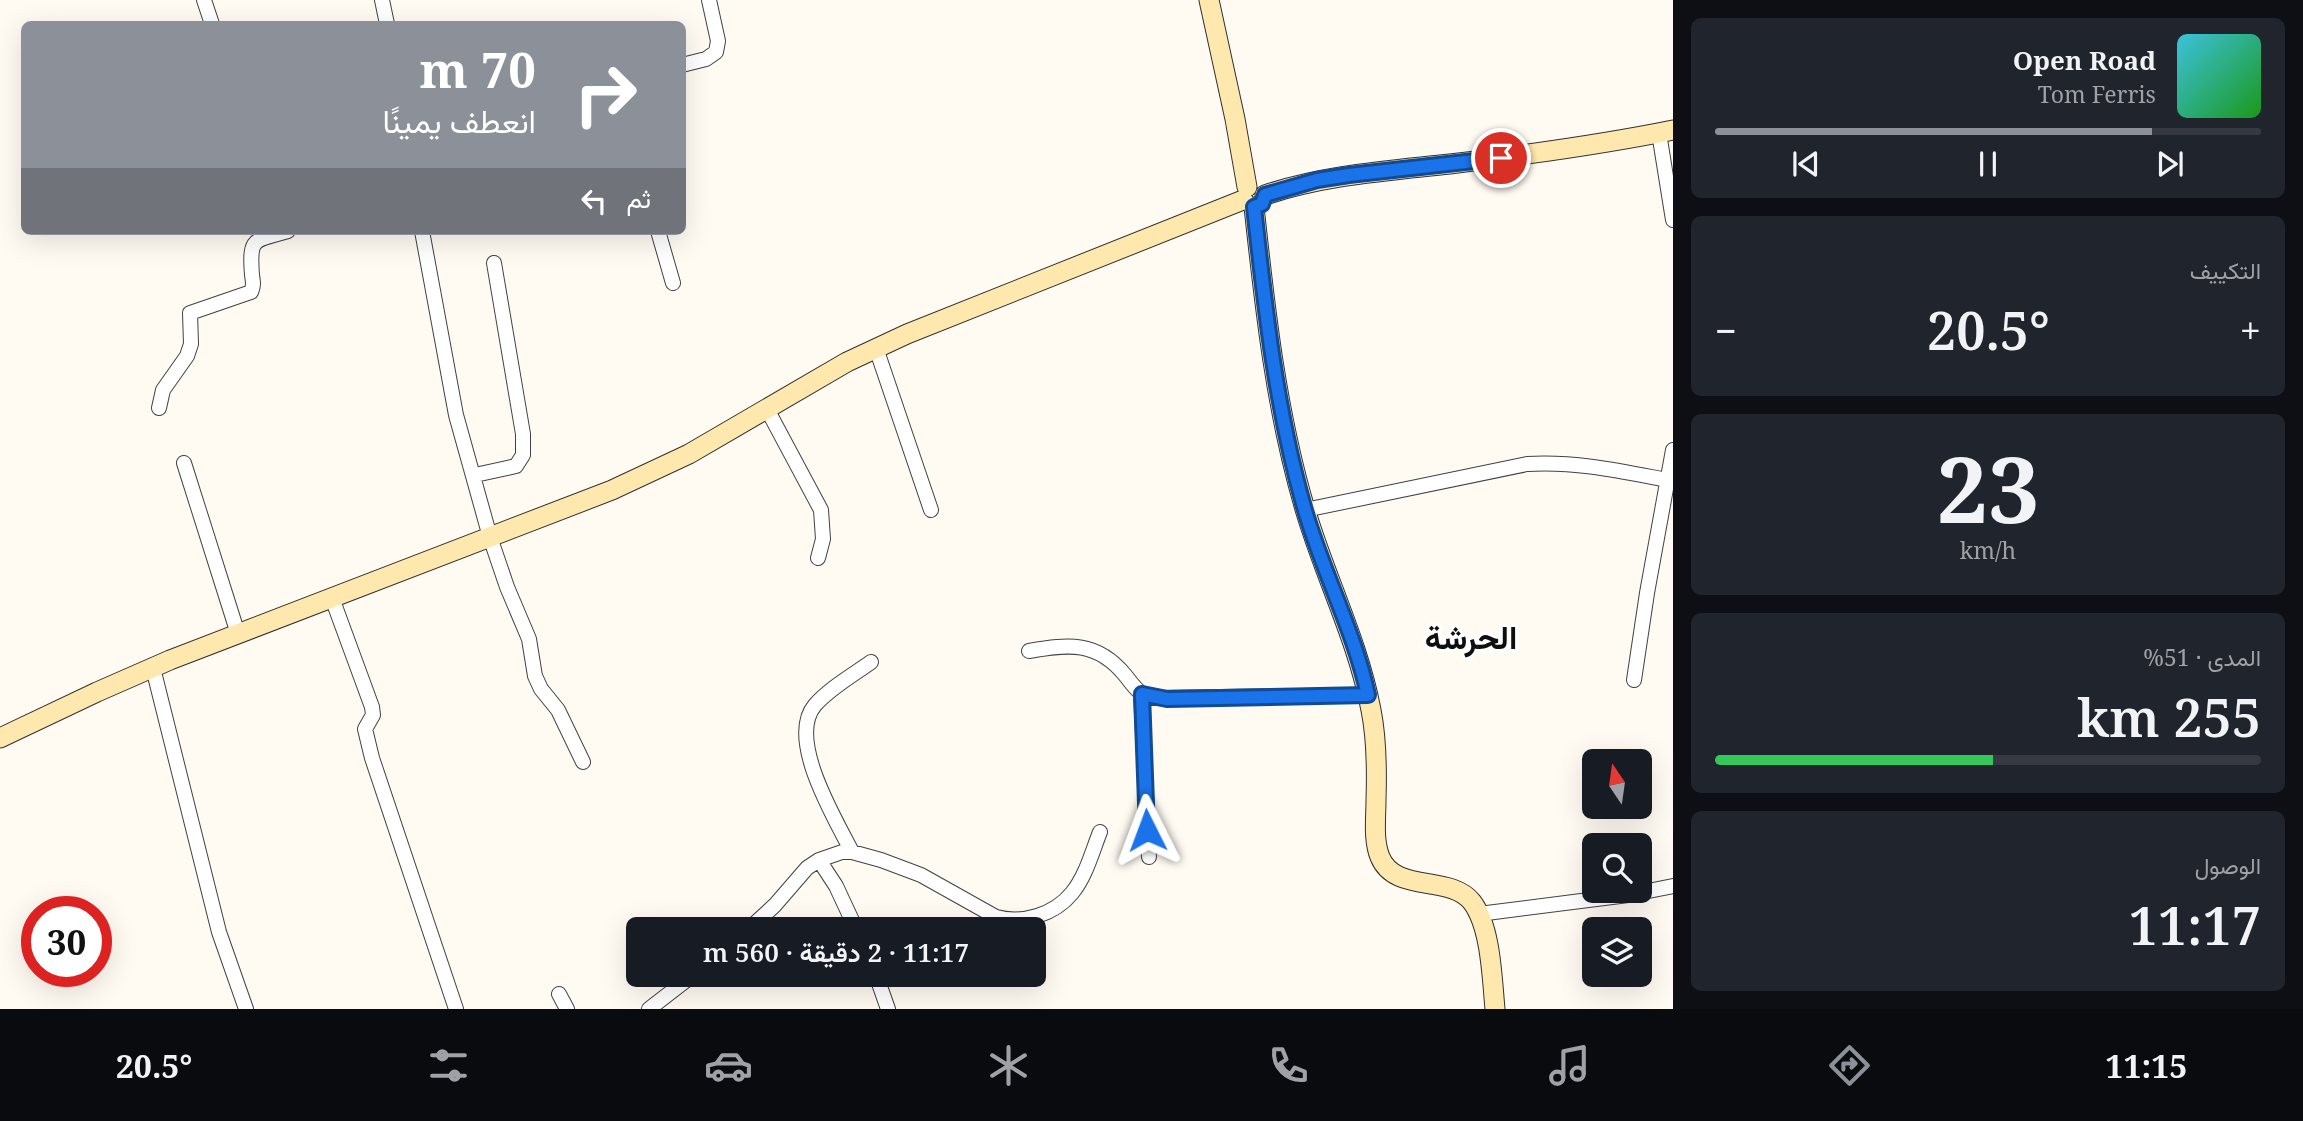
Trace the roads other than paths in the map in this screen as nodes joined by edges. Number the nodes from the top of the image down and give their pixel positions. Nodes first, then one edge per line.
1 (204, 0) edge
2 (382, 0) edge
3 (709, 0) edge
4 (1209, 0) edge
5 (211, 21) edge
6 (386, 21) edge
7 (686, 64) edge
8 (1666, 131) edge
9 (1252, 197) junction
10 (1673, 220) edge
11 (273, 235) edge
12 (423, 235) edge
13 (659, 235) edge
14 (494, 263) dead end
15 (673, 283) dead end
16 (876, 348) junction
17 (159, 408) dead end
18 (767, 409) junction
19 (1673, 450) edge
20 (184, 463) dead end
21 (475, 475) junction
22 (1667, 480) junction
23 (931, 510) dead end
24 (1305, 510) junction
25 (1673, 529) edge
26 (1658, 533) junction
27 (491, 537) junction
28 (818, 558) dead end
29 (332, 598) junction
30 (237, 634) junction
31 (1029, 652) dead end
32 (871, 662) dead end
33 (153, 668) junction
34 (1634, 680) dead end
35 (1142, 694) junction
36 (1368, 695) junction
37 (0, 738) edge
38 (583, 762) dead end
39 (1100, 832) dead end
40 (852, 852) junction
41 (1149, 858) dead end
42 (819, 860) junction
43 (1673, 886) edge
44 (1479, 914) junction
45 (762, 917) edge
46 (850, 917) edge
47 (677, 987) edge
48 (880, 987) edge
49 (559, 995) dead end
50 (246, 1009) edge
51 (456, 1009) edge
52 (567, 1009) edge
53 (649, 1009) edge
54 (888, 1009) edge
55 (1495, 1009) edge

1 - 5 street
2 - 6 street
3 - 7 street
4 - 9 street
8 - 9 street
8 - 10 street
9 - 16 street
9 - 24 street
11 - 17 street
12 - 21 street
13 - 15 street
14 - 21 street
16 - 18 street
16 - 23 street
18 - 27 street
18 - 28 street
19 - 22 street
20 - 30 street
21 - 27 street
22 - 24 street
22 - 26 street
24 - 36 street
25 - 26 street
26 - 34 street
27 - 29 street
27 - 38 street
29 - 30 street
29 - 51 street
30 - 33 street
31 - 35 street
32 - 40 street
33 - 37 street
33 - 50 street
35 - 36 street
35 - 41 street
36 - 44 street
39 - 40 street
40 - 42 street
42 - 45 street
42 - 46 street
43 - 44 street
44 - 55 street
47 - 53 street
48 - 54 street
49 - 52 street

